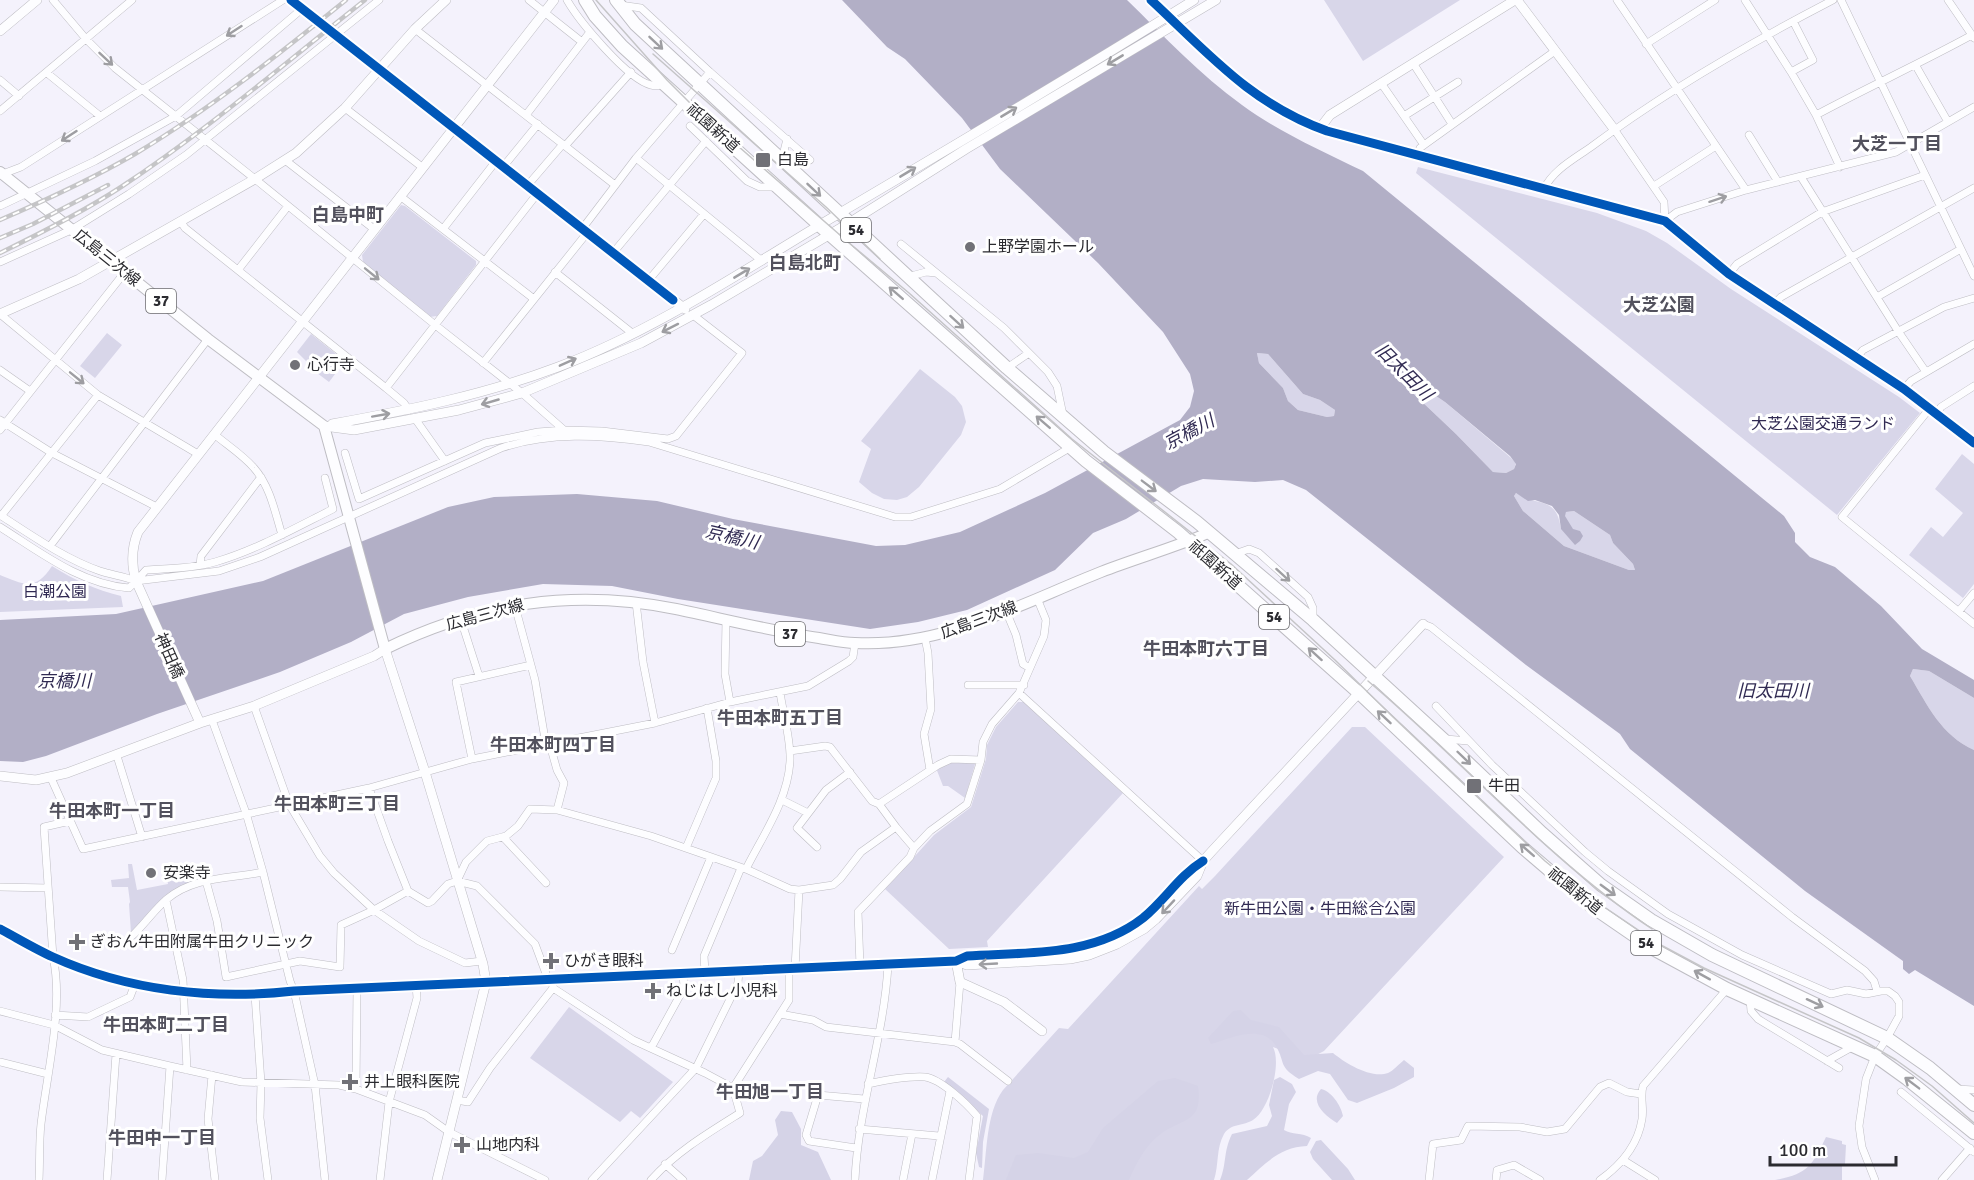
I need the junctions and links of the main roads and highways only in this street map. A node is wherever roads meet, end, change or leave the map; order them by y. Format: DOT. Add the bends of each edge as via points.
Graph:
graph roads {
  1 [pos="585,0"];
  2 [pos="618,2"];
  3 [pos="1,174"];
  4 [pos="1208,533"];
  5 [pos="1189,541"];
  6 [pos="1974,1105"];
  7 [pos="1974,1133"];
  5 -- 1 [label="highway, 祇園新道 / 54, one-way" via="1086,461 824,230 615,39"];
  2 -- 4 [label="highway, 祇園新道 / 54, one-way" via="635,24 1007,369"];
  3 -- 5 [label="main road, 広島三次線 / 37" via="324,426 384,644 515,606 587,598 636,602 778,632 855,643 905,641 970,626 1103,571"];
  4 -- 5 [label="main road, 広島三次線 / 37"];
  4 -- 6 [label="highway, 祇園新道 / 54, one-way" via="1313,620 1601,885 1712,955 1887,1038"];
  7 -- 5 [label="highway, 祇園新道 / 54, one-way" via="1875,1056 1727,989 1656,950 1591,906"];
}
